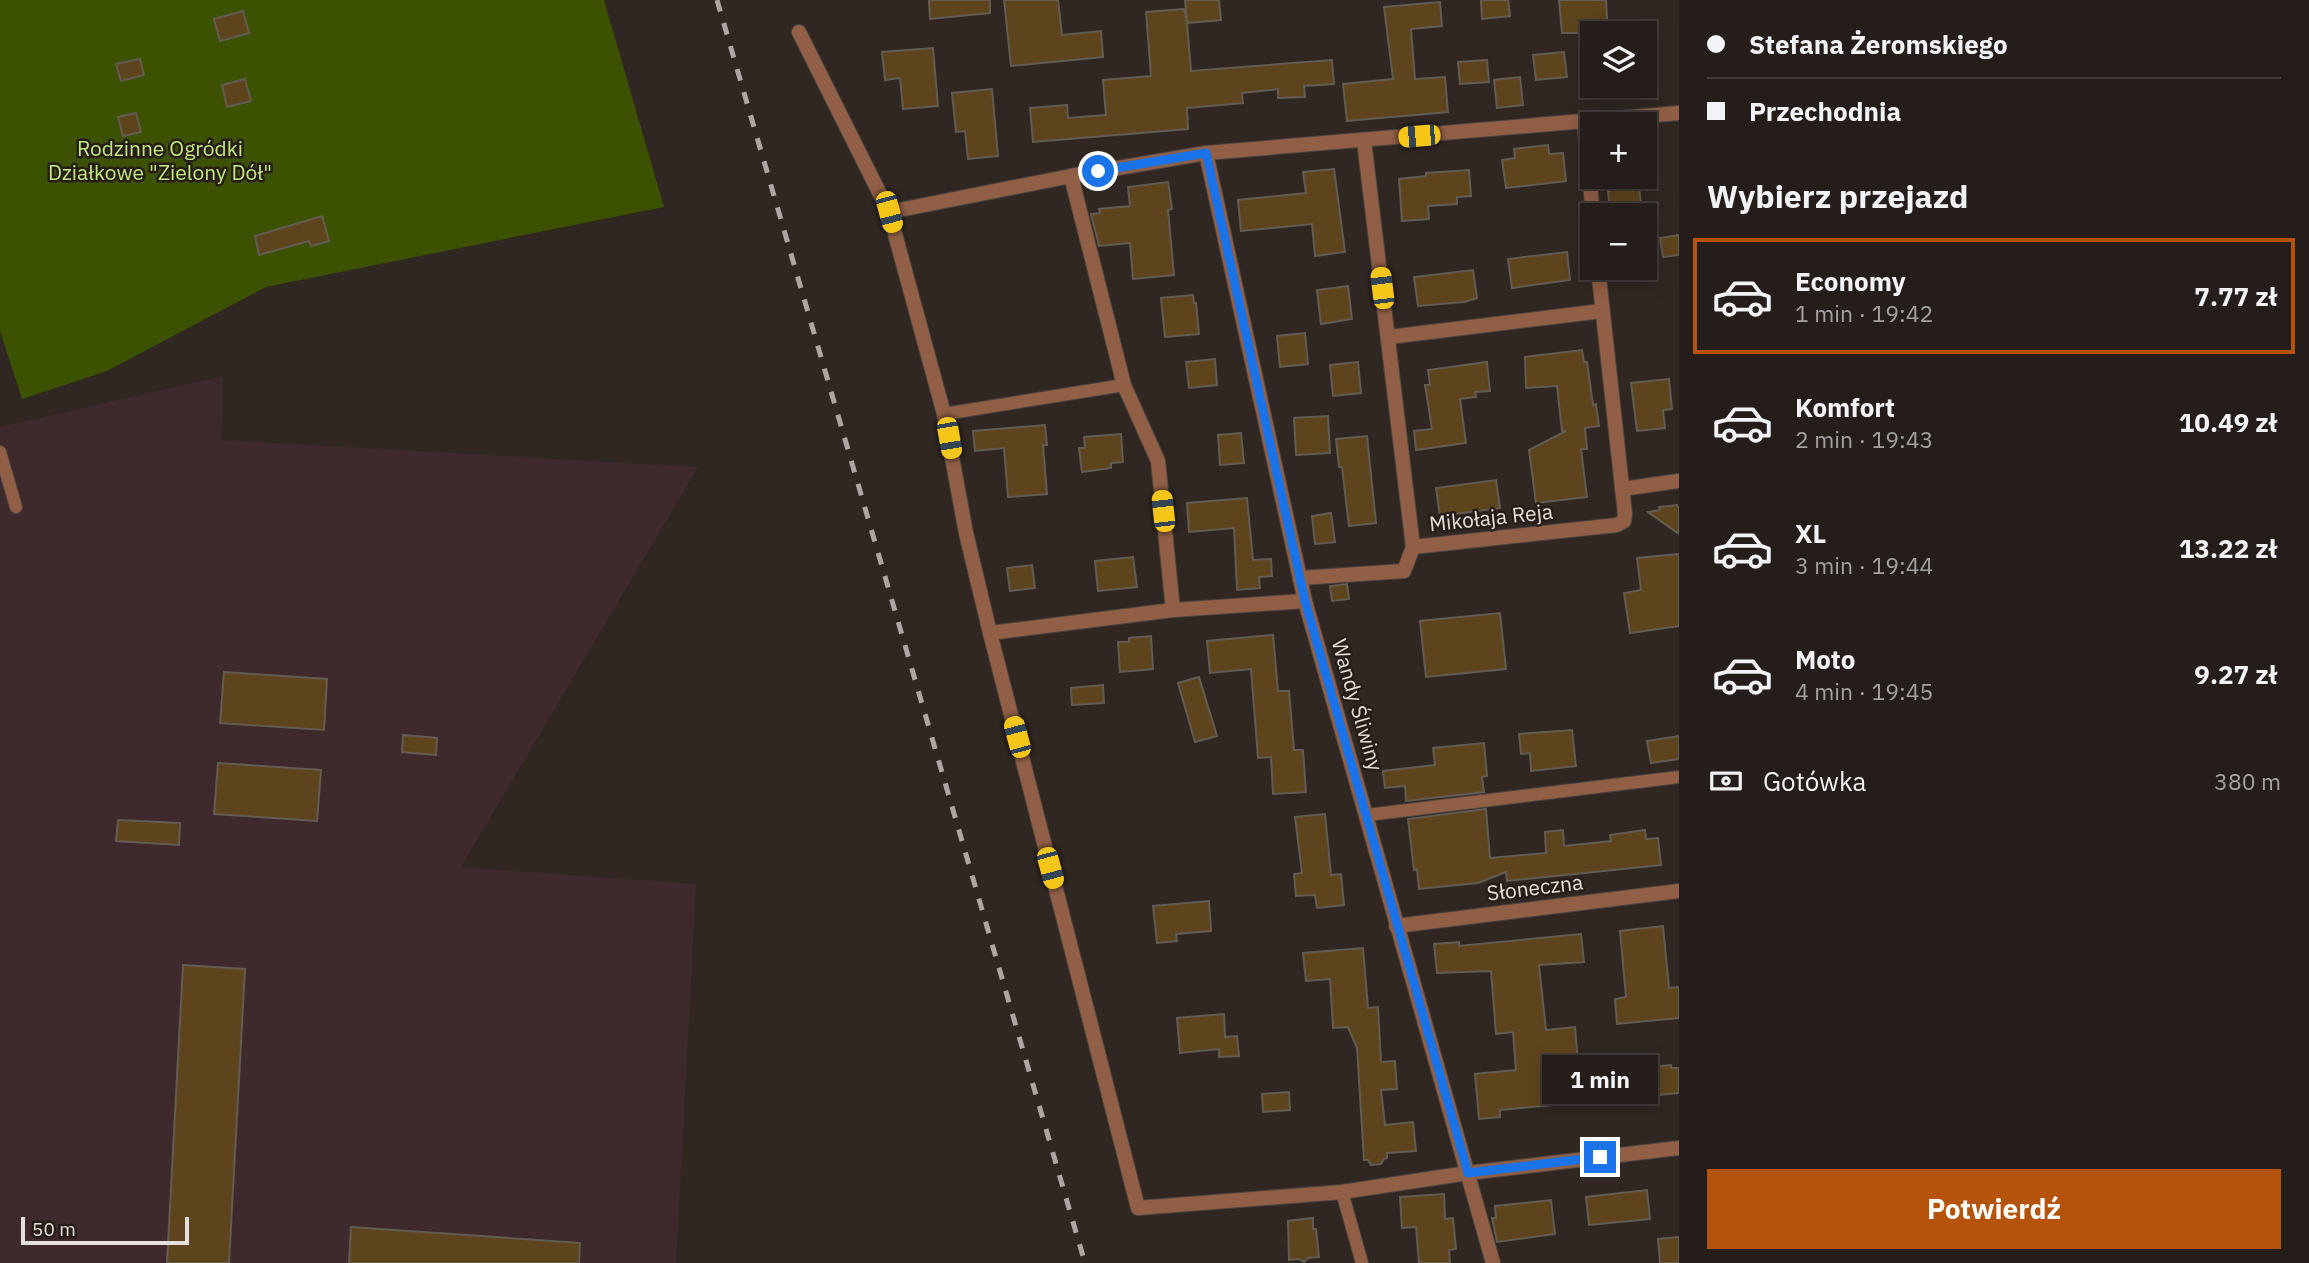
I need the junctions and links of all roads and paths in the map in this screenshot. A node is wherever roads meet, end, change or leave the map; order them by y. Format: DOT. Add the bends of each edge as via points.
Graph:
graph roads {
  1 [pos="799,32"];
  2 [pos="1679,113"];
  3 [pos="1657,115"];
  4 [pos="1580,122"];
  5 [pos="1364,141"];
  6 [pos="1206,153"];
  7 [pos="1071,176"];
  8 [pos="889,212"];
  9 [pos="1599,280"];
  10 [pos="1602,311"];
  11 [pos="1389,337"];
  12 [pos="1124,385"];
  13 [pos="944,414"];
  14 [pos="0,452"];
  15 [pos="1679,481"];
  16 [pos="1622,489"];
  17 [pos="16,507"];
  18 [pos="1413,547"];
  19 [pos="1300,578"];
  20 [pos="1305,601"];
  21 [pos="1173,610"];
  22 [pos="989,633"];
  23 [pos="1679,777"];
  24 [pos="1367,815"];
  25 [pos="1679,891"];
  26 [pos="1396,926"];
  27 [pos="1679,1148"];
  28 [pos="1468,1173"];
  29 [pos="1342,1192"];
  30 [pos="1362,1263"];
  31 [pos="1493,1263"];
  1 -- 8 [label="street"];
  2 -- 3 [label="street"];
  4 -- 5 [label="street"];
  5 -- 6 [label="street"];
  5 -- 11 [label="street, Mikołaja Reja"];
  6 -- 7 [label="street"];
  6 -- 19 [label="street, Wandy Śliwiny"];
  7 -- 8 [label="street"];
  7 -- 12 [label="street"];
  8 -- 13 [label="street"];
  9 -- 10 [label="street, Mikołaja Reja"];
  10 -- 11 [label="street"];
  10 -- 16 [label="street, Mikołaja Reja"];
  11 -- 18 [label="street, Mikołaja Reja"];
  12 -- 13 [label="lane"];
  12 -- 21 [label="street" via="1158,461"];
  13 -- 22 [label="street"];
  14 -- 17 [label="lane"];
  15 -- 16 [label="street"];
  16 -- 18 [label="street, Mikołaja Reja" via="1625,514 1617,526"];
  18 -- 19 [label="street" via="1404,571"];
  19 -- 20 [label="street, Wandy Śliwiny"];
  20 -- 21 [label="street"];
  20 -- 24 [label="street, Wandy Śliwiny"];
  21 -- 22 [label="street"];
  22 -- 29 [label="street" via="1138,1208"];
  23 -- 24 [label="lane"];
  24 -- 26 [label="street, Wandy Śliwiny"];
  25 -- 26 [label="street, Słoneczna"];
  26 -- 28 [label="street, Wandy Śliwiny"];
  27 -- 28 [label="street"];
  28 -- 29 [label="street"];
  28 -- 31 [label="street, Wandy Śliwiny"];
  29 -- 30 [label="lane"];
}
